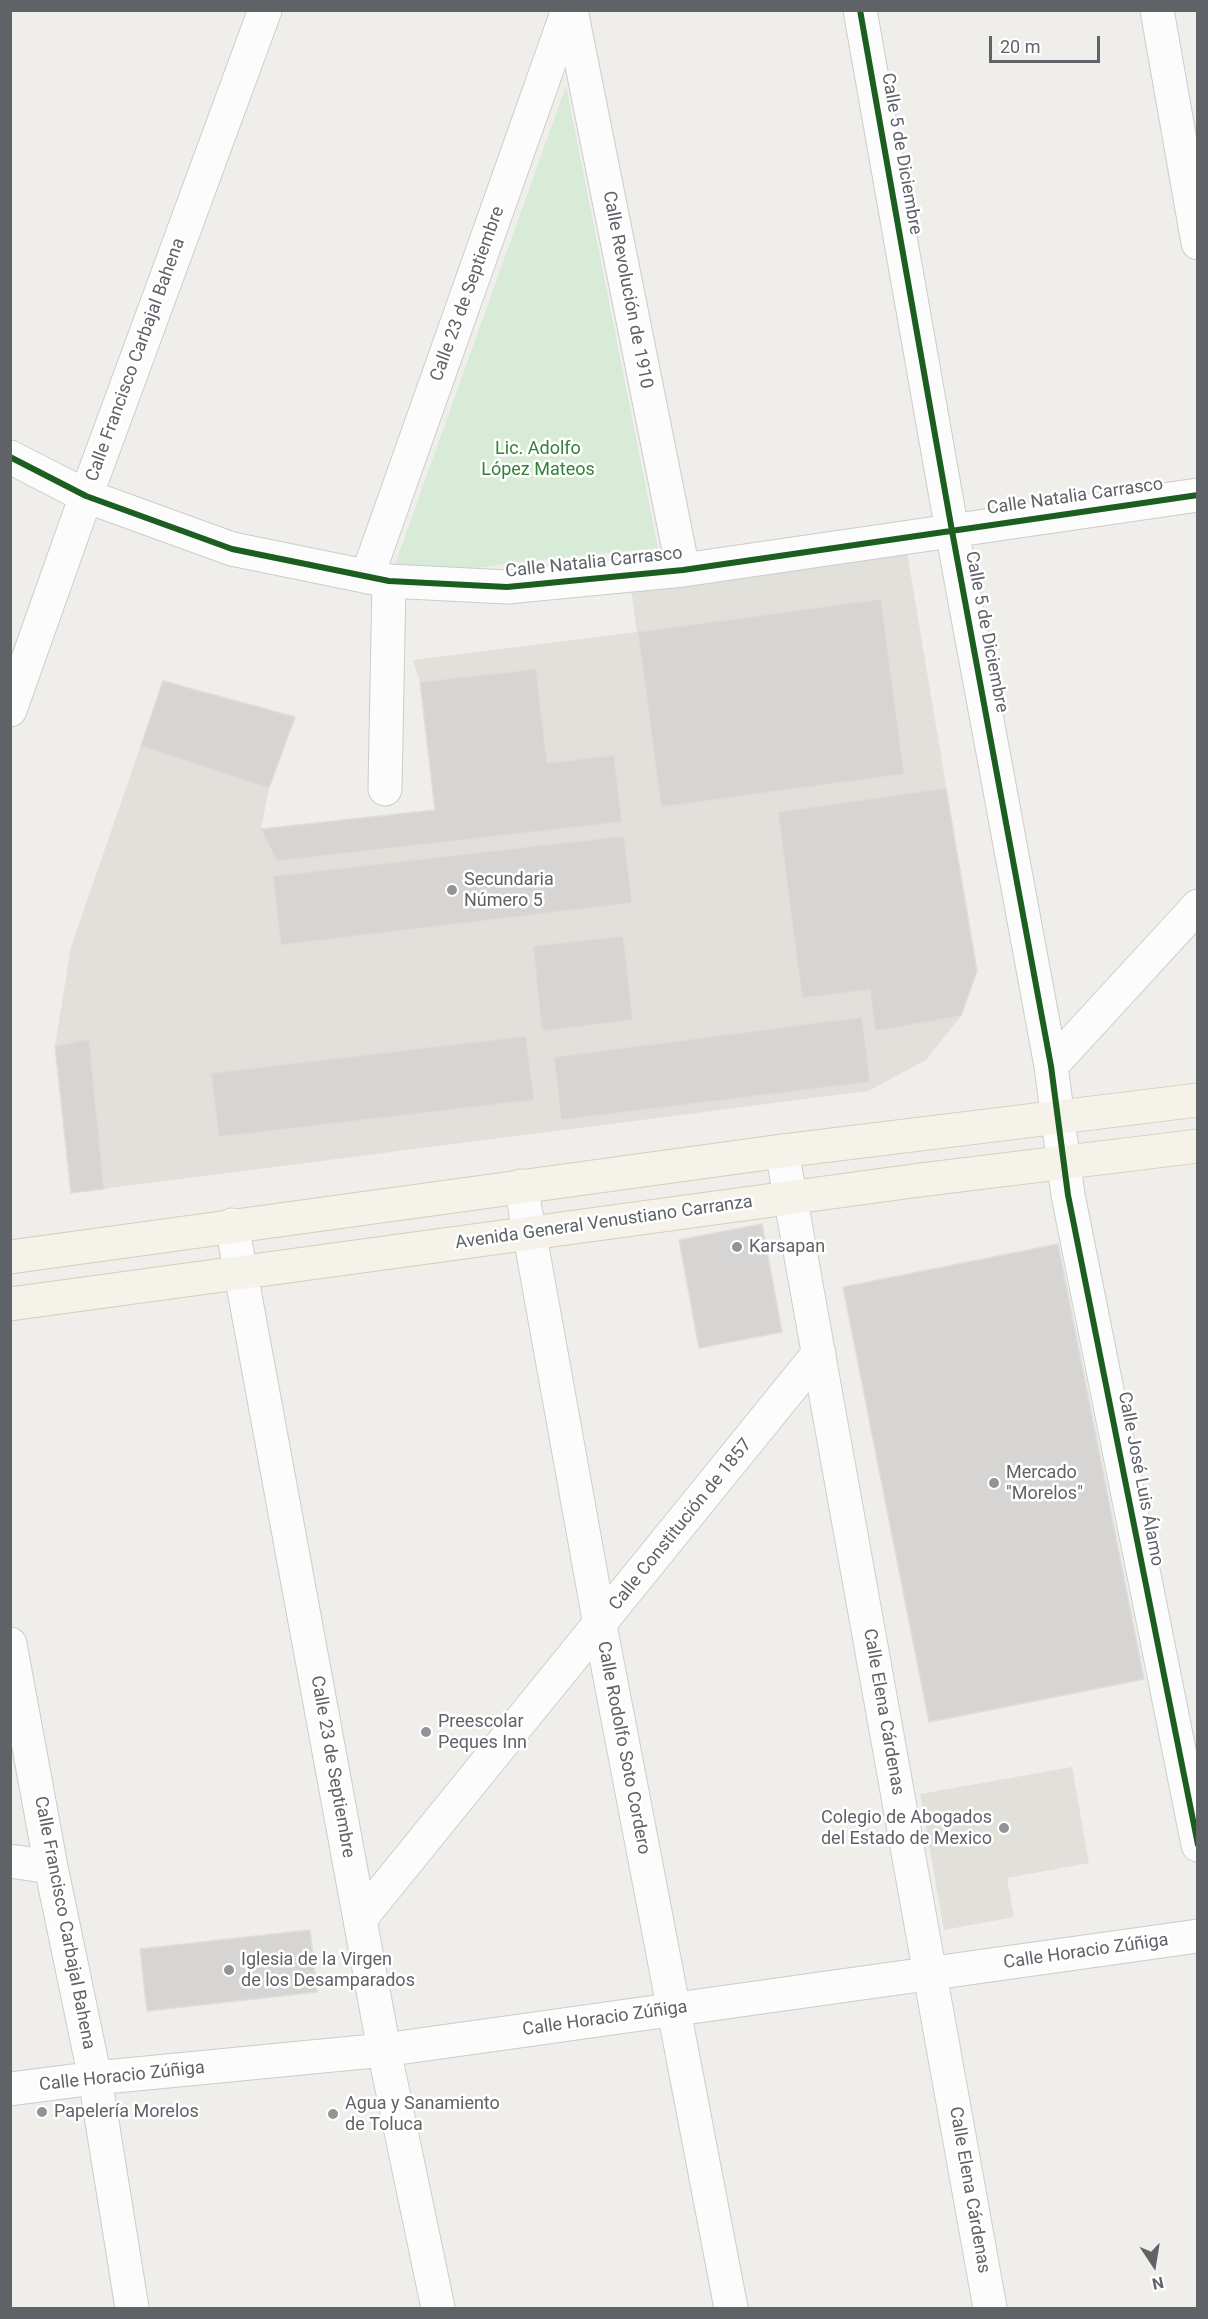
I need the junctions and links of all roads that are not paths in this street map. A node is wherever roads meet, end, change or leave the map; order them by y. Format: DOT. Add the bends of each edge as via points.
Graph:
graph roads {
  1 [pos="265,10"];
  2 [pos="570,10"];
  3 [pos="861,10"];
  4 [pos="1157,10"];
  5 [pos="1197,243"];
  6 [pos="10,457"];
  7 [pos="1197,495"];
  8 [pos="86,496"];
  9 [pos="951,531"];
  10 [pos="683,570"];
  11 [pos="378,579"];
  12 [pos="10,710"];
  13 [pos="385,789"];
  14 [pos="1197,906"];
  15 [pos="1051,1066"];
  16 [pos="1197,1100"];
  17 [pos="1058,1117"];
  18 [pos="1197,1146"];
  19 [pos="782,1151"];
  20 [pos="1063,1162"];
  21 [pos="521,1186"];
  22 [pos="790,1198"];
  23 [pos="232,1225"];
  24 [pos="530,1233"];
  25 [pos="10,1257"];
  26 [pos="241,1274"];
  27 [pos="10,1304"];
  28 [pos="819,1353"];
  29 [pos="600,1625"];
  30 [pos="10,1644"];
  31 [pos="1197,1845"];
  32 [pos="10,1860"];
  33 [pos="51,1867"];
  34 [pos="360,1919"];
  35 [pos="1197,1936"];
  36 [pos="930,1974"];
  37 [pos="672,2010"];
  38 [pos="384,2050"];
  39 [pos="95,2078"];
  40 [pos="10,2089"];
  41 [pos="132,2308"];
  42 [pos="438,2308"];
  43 [pos="731,2308"];
  44 [pos="990,2308"];
  1 -- 8 [label="street, Calle Francisco Carbajal Bahena"];
  2 -- 10 [label="street, Calle Revolución de 1910"];
  2 -- 11 [label="street, Calle 23 de Septiembre"];
  3 -- 9 [label="street, Calle 5 de Diciembre"];
  4 -- 5 [label="street"];
  6 -- 8 [label="street, Calle Natalia Carrasco"];
  7 -- 9 [label="street, Calle Natalia Carrasco"];
  8 -- 11 [label="street, Calle Natalia Carrasco" via="232,549"];
  8 -- 12 [label="street, Calle Francisco Carbajal Bahena"];
  9 -- 10 [label="street, Calle Natalia Carrasco"];
  9 -- 15 [label="street, Calle 5 de Diciembre"];
  10 -- 11 [label="street, Calle Natalia Carrasco" via="507,587"];
  11 -- 13 [label="street, Calle 23 de Septiembre"];
  14 -- 15 [label="street"];
  15 -- 17 [label="street, Calle 5 de Diciembre"];
  16 -- 17 [label="main road"];
  17 -- 19 [label="main road"];
  17 -- 20 [label="street, Calle José Luis Álamo"];
  18 -- 20 [label="main road, Avenida General Venustiano Carranza"];
  19 -- 21 [label="main road"];
  19 -- 22 [label="street, Calle Elena Cárdenas"];
  20 -- 22 [label="main road, Avenida General Venustiano Carranza"];
  20 -- 31 [label="street, Calle José Luis Álamo"];
  21 -- 23 [label="main road"];
  21 -- 24 [label="street, Calle Rodolfo Soto Cordero"];
  22 -- 24 [label="main road, Avenida General Venustiano Carranza"];
  22 -- 28 [label="street, Calle Elena Cárdenas"];
  23 -- 25 [label="main road"];
  23 -- 26 [label="street, Calle 23 de Septiembre"];
  24 -- 26 [label="main road, Avenida General Venustiano Carranza"];
  24 -- 29 [label="street, Calle Rodolfo Soto Cordero"];
  26 -- 27 [label="main road, Avenida General Venustiano Carranza"];
  26 -- 34 [label="street, Calle 23 de Septiembre"];
  28 -- 29 [label="street, Calle Constitución de 1857"];
  28 -- 36 [label="street, Calle Elena Cárdenas"];
  29 -- 34 [label="street, Calle Constitución de 1857"];
  29 -- 37 [label="street, Calle Rodolfo Soto Cordero"];
  30 -- 33 [label="street, Calle Francisco Carbajal Bahena"];
  32 -- 33 [label="street"];
  33 -- 39 [label="street, Calle Francisco Carbajal Bahena"];
  34 -- 38 [label="street, Calle 23 de Septiembre"];
  35 -- 36 [label="street, Calle Horacio Zúñiga"];
  36 -- 37 [label="street, Calle Horacio Zúñiga"];
  36 -- 44 [label="street, Calle Elena Cárdenas"];
  37 -- 38 [label="street, Calle Horacio Zúñiga"];
  37 -- 43 [label="street, Calle Rodolfo Soto Cordero"];
  38 -- 39 [label="street, Calle Horacio Zúñiga"];
  38 -- 42 [label="street, Calle 23 de Septiembre"];
  39 -- 40 [label="street, Calle Horacio Zúñiga"];
  39 -- 41 [label="street, Calle Francisco Carbajal Bahena"];
}
